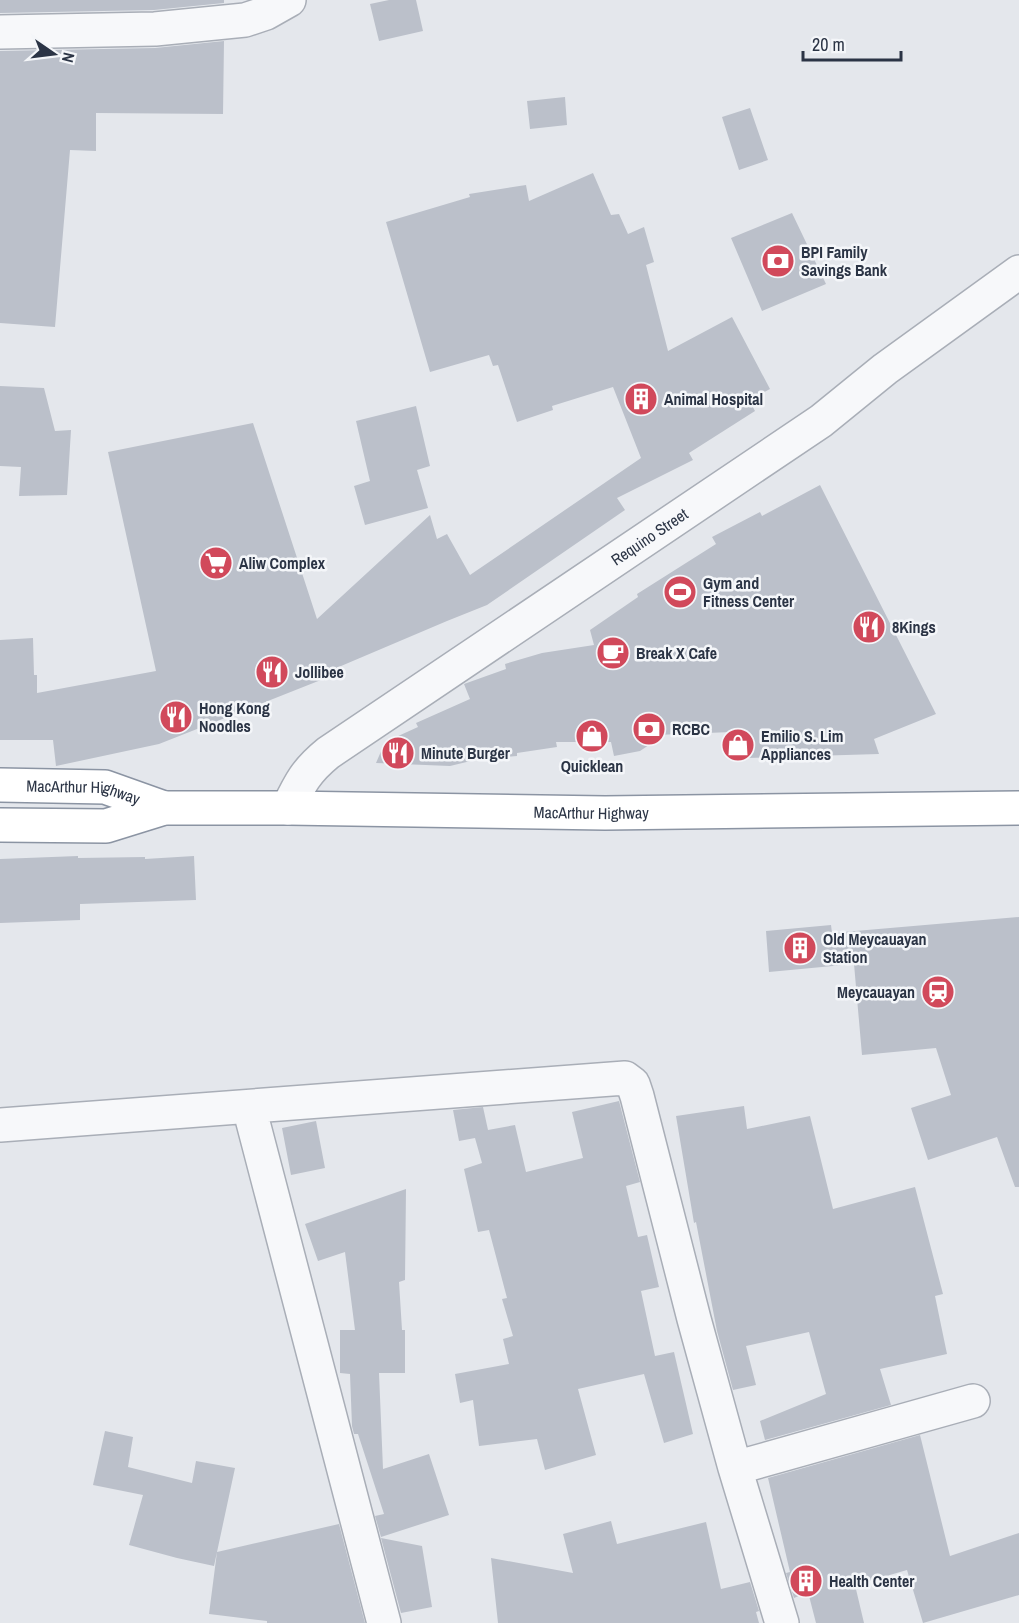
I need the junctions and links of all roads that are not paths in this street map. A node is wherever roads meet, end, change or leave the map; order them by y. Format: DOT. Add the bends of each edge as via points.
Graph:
graph roads {
  1 [pos="289,0"];
  2 [pos="0,33"];
  3 [pos="1019,272"];
  4 [pos="0,785"];
  5 [pos="164,808"];
  6 [pos="288,808"];
  7 [pos="1019,808"];
  8 [pos="0,825"];
  9 [pos="249,1107"];
  10 [pos="0,1125"];
  11 [pos="973,1401"];
  12 [pos="735,1468"];
  13 [pos="384,1623"];
  14 [pos="782,1623"];
  1 -- 2 [label="street" via="245,20 155,29"];
  3 -- 6 [label="street, Requino Street" via="820,421 328,753 312,766"];
  4 -- 5 [label="highway, MacArthur Highway" via="105,788"];
  5 -- 6 [label="highway, MacArthur Highway"];
  5 -- 8 [label="highway, MacArthur Highway" via="106,825"];
  6 -- 7 [label="highway, MacArthur Highway" via="605,813"];
  9 -- 10 [label="street"];
  9 -- 12 [label="street" via="625,1078 633,1084 637,1096"];
  9 -- 13 [label="street"];
  11 -- 12 [label="street"];
  12 -- 14 [label="street"];
}
